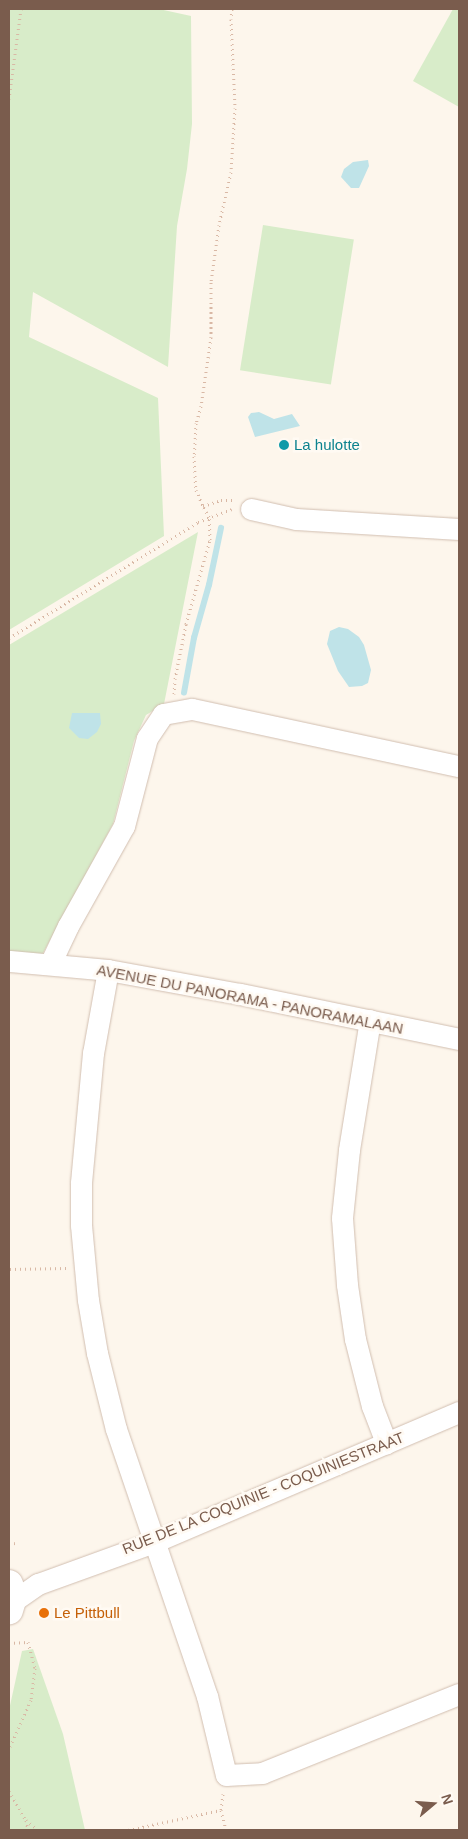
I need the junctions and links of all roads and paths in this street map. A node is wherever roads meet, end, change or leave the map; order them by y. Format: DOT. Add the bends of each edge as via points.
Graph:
graph roads {
  1 [pos="21,9"];
  2 [pos="232,9"];
  3 [pos="9,99"];
  4 [pos="244,504"];
  5 [pos="203,506"];
  6 [pos="208,517"];
  7 [pos="459,529"];
  8 [pos="9,638"];
  9 [pos="173,712"];
  10 [pos="459,766"];
  11 [pos="10,960"];
  12 [pos="50,964"];
  13 [pos="108,970"];
  14 [pos="370,1020"];
  15 [pos="459,1039"];
  16 [pos="84,1267"];
  17 [pos="10,1269"];
  18 [pos="459,1412"];
  19 [pos="386,1443"];
  20 [pos="154,1542"];
  21 [pos="15,1543"];
  22 [pos="9,1544"];
  23 [pos="10,1594"];
  24 [pos="9,1643"];
  25 [pos="459,1694"];
  26 [pos="9,1749"];
  27 [pos="226,1775"];
  28 [pos="9,1791"];
  29 [pos="220,1810"];
  30 [pos="26,1820"];
  31 [pos="28,1830"];
  32 [pos="39,1830"];
  33 [pos="128,1830"];
  34 [pos="226,1830"];
  1 -- 3 [label="path"];
  2 -- 5 [label="path" via="235,108 231,172 212,274 211,337 196,423 194,456 196,490"];
  4 -- 5 [label="path" via="221,500"];
  4 -- 6 [label="path"];
  4 -- 7 [label="street" via="296,519"];
  5 -- 6 [label="path"];
  6 -- 8 [label="path"];
  6 -- 9 [label="path" via="210,540 186,624 175,679"];
  9 -- 10 [label="street" via="192,709"];
  9 -- 12 [label="street" via="163,714 147,738 124,826"];
  11 -- 12 [label="street, AVENUE DU PANORAMA - PANORAMALAAN"];
  12 -- 13 [label="street, AVENUE DU PANORAMA - PANORAMALAAN"];
  13 -- 14 [label="street, AVENUE DU PANORAMA - PANORAMALAAN"];
  13 -- 16 [label="street" via="84,1128 81,1191"];
  14 -- 15 [label="street, AVENUE DU PANORAMA - PANORAMALAAN"];
  14 -- 19 [label="street" via="349,1150 342,1218 355,1339 372,1406"];
  16 -- 17 [label="path"];
  16 -- 20 [label="street" via="106,1390"];
  18 -- 19 [label="street, RUE DE LA COQUINIE - COQUINIESTRAAT"];
  19 -- 20 [label="street, RUE DE LA COQUINIE - COQUINIESTRAAT"];
  20 -- 23 [label="street, RUE DE LA COQUINIE - COQUINIESTRAAT"];
  20 -- 27 [label="street" via="207,1696"];
  21 -- 22 [label="path"];
  24 -- 26 [label="path" via="28,1642 35,1668 31,1700"];
  25 -- 27 [label="street" via="262,1773"];
  27 -- 29 [label="path"];
  28 -- 30 [label="path"];
  29 -- 33 [label="path"];
  29 -- 34 [label="path"];
  30 -- 31 [label="path"];
  30 -- 32 [label="path"];
}
